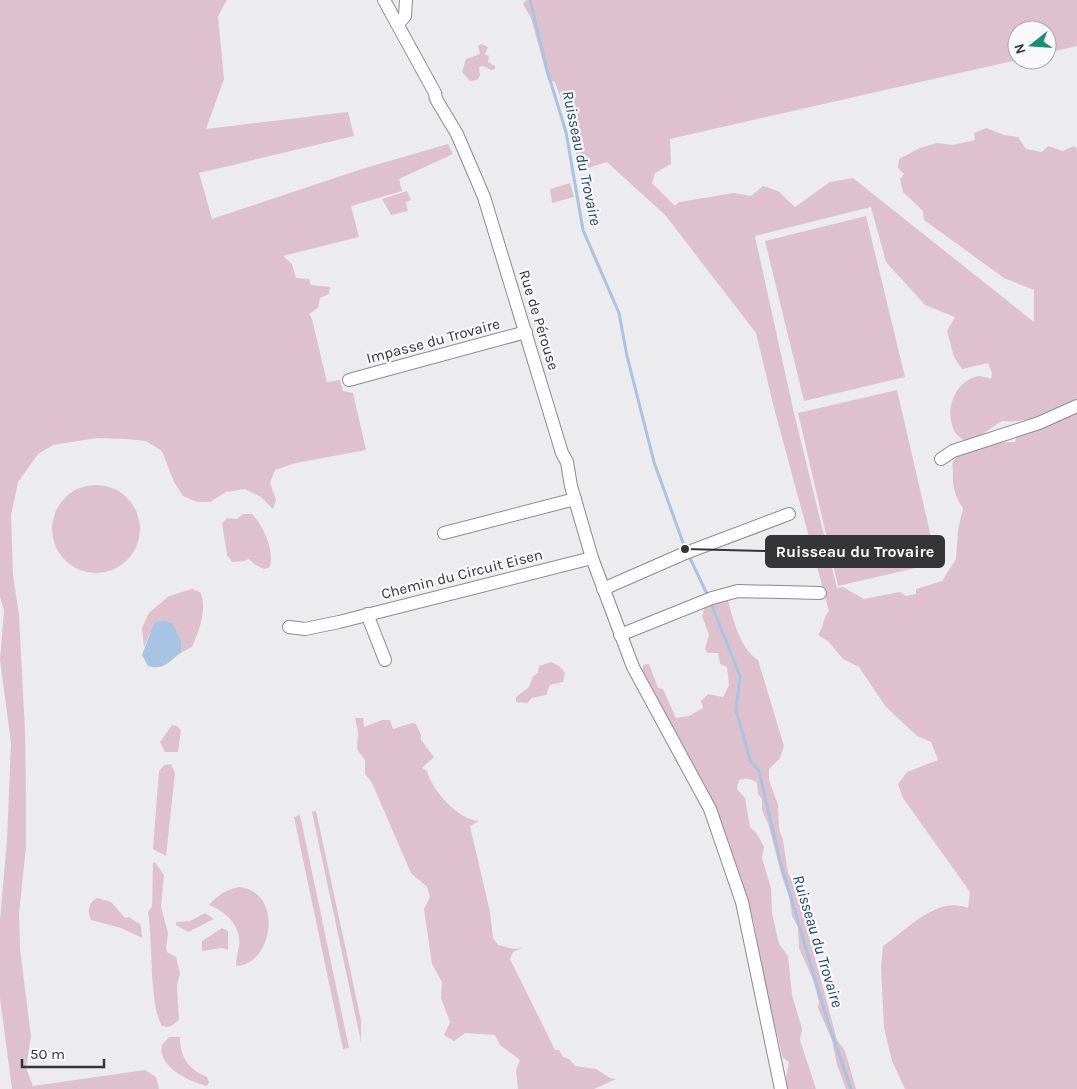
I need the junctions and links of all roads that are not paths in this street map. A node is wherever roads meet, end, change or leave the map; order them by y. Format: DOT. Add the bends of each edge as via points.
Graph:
graph roads {
  1 [pos="384,0"];
  2 [pos="406,0"];
  3 [pos="398,24"];
  4 [pos="526,332"];
  5 [pos="350,380"];
  6 [pos="1077,406"];
  7 [pos="941,459"];
  8 [pos="575,499"];
  9 [pos="789,514"];
  10 [pos="444,533"];
  11 [pos="592,558"];
  12 [pos="603,589"];
  13 [pos="820,593"];
  14 [pos="367,614"];
  15 [pos="289,627"];
  16 [pos="620,636"];
  17 [pos="386,660"];
  18 [pos="781,1089"];
  1 -- 3 [label="street, Rue de Pérouse"];
  2 -- 3 [label="street" via="405,16"];
  3 -- 4 [label="street, Rue de Pérouse" via="457,134 477,179"];
  4 -- 5 [label="street, Impasse du Trovaire"];
  4 -- 8 [label="street, Rue de Pérouse" via="567,462"];
  6 -- 7 [label="street" via="953,451"];
  8 -- 10 [label="street"];
  8 -- 11 [label="street, Rue de Pérouse"];
  9 -- 12 [label="street"];
  11 -- 12 [label="street, Rue de Pérouse"];
  11 -- 14 [label="street, Chemin du Circuit Eisen"];
  12 -- 16 [label="street, Rue de Pérouse"];
  13 -- 16 [label="street" via="738,591 709,599"];
  14 -- 15 [label="street, Chemin du Circuit Eisen" via="305,629"];
  14 -- 17 [label="street"];
  16 -- 18 [label="street, Rue de Pérouse" via="631,663 710,809 742,902"];
}
